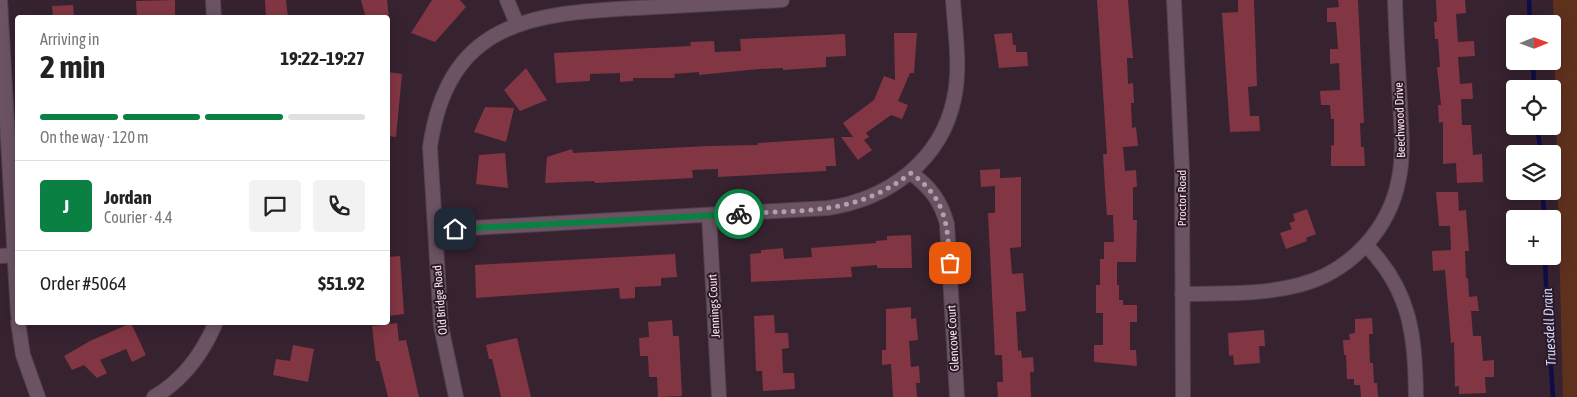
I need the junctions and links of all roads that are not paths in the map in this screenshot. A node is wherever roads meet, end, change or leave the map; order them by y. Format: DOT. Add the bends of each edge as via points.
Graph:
graph roads {
  1 [pos="0,0"];
  2 [pos="213,0"];
  3 [pos="507,0"];
  4 [pos="782,0"];
  5 [pos="953,0"];
  6 [pos="1174,0"];
  7 [pos="1395,0"];
  8 [pos="214,15"];
  9 [pos="516,24"];
  10 [pos="1,37"];
  11 [pos="911,173"];
  12 [pos="709,216"];
  13 [pos="435,230"];
  14 [pos="1366,245"];
  15 [pos="7,256"];
  16 [pos="1182,294"];
  17 [pos="15,300"];
  18 [pos="18,325"];
  19 [pos="214,325"];
  20 [pos="38,397"];
  21 [pos="154,397"];
  22 [pos="456,397"];
  23 [pos="719,397"];
  24 [pos="957,397"];
  25 [pos="1183,397"];
  26 [pos="1416,397"];
  1 -- 10 [label="street"];
  2 -- 8 [label="street"];
  3 -- 9 [label="street"];
  4 -- 9 [label="street, Old Bridge Road" via="573,11"];
  5 -- 11 [label="street" via="957,74 954,99 937,141"];
  6 -- 16 [label="street, Proctor Road" via="1182,142"];
  7 -- 14 [label="street, Beechwood Drive" via="1403,152 1392,204"];
  9 -- 13 [label="street, Old Bridge Road" via="502,30 470,55 446,88 430,147"];
  10 -- 15 [label="street"];
  11 -- 12 [label="street" via="883,192 847,206"];
  11 -- 24 [label="street, Glencove Court" via="934,194 948,224"];
  12 -- 13 [label="street"];
  12 -- 23 [label="street, Jennings Court"];
  13 -- 22 [label="street, Old Bridge Road" via="441,326"];
  14 -- 16 [label="street, Beechwood Drive" via="1335,270 1298,286 1248,293"];
  14 -- 26 [label="street" via="1392,276 1407,308 1416,357"];
  15 -- 17 [label="street"];
  16 -- 25 [label="street, Proctor Road"];
  18 -- 20 [label="street" via="23,355"];
  19 -- 21 [label="street" via="194,362 173,386"];
}
